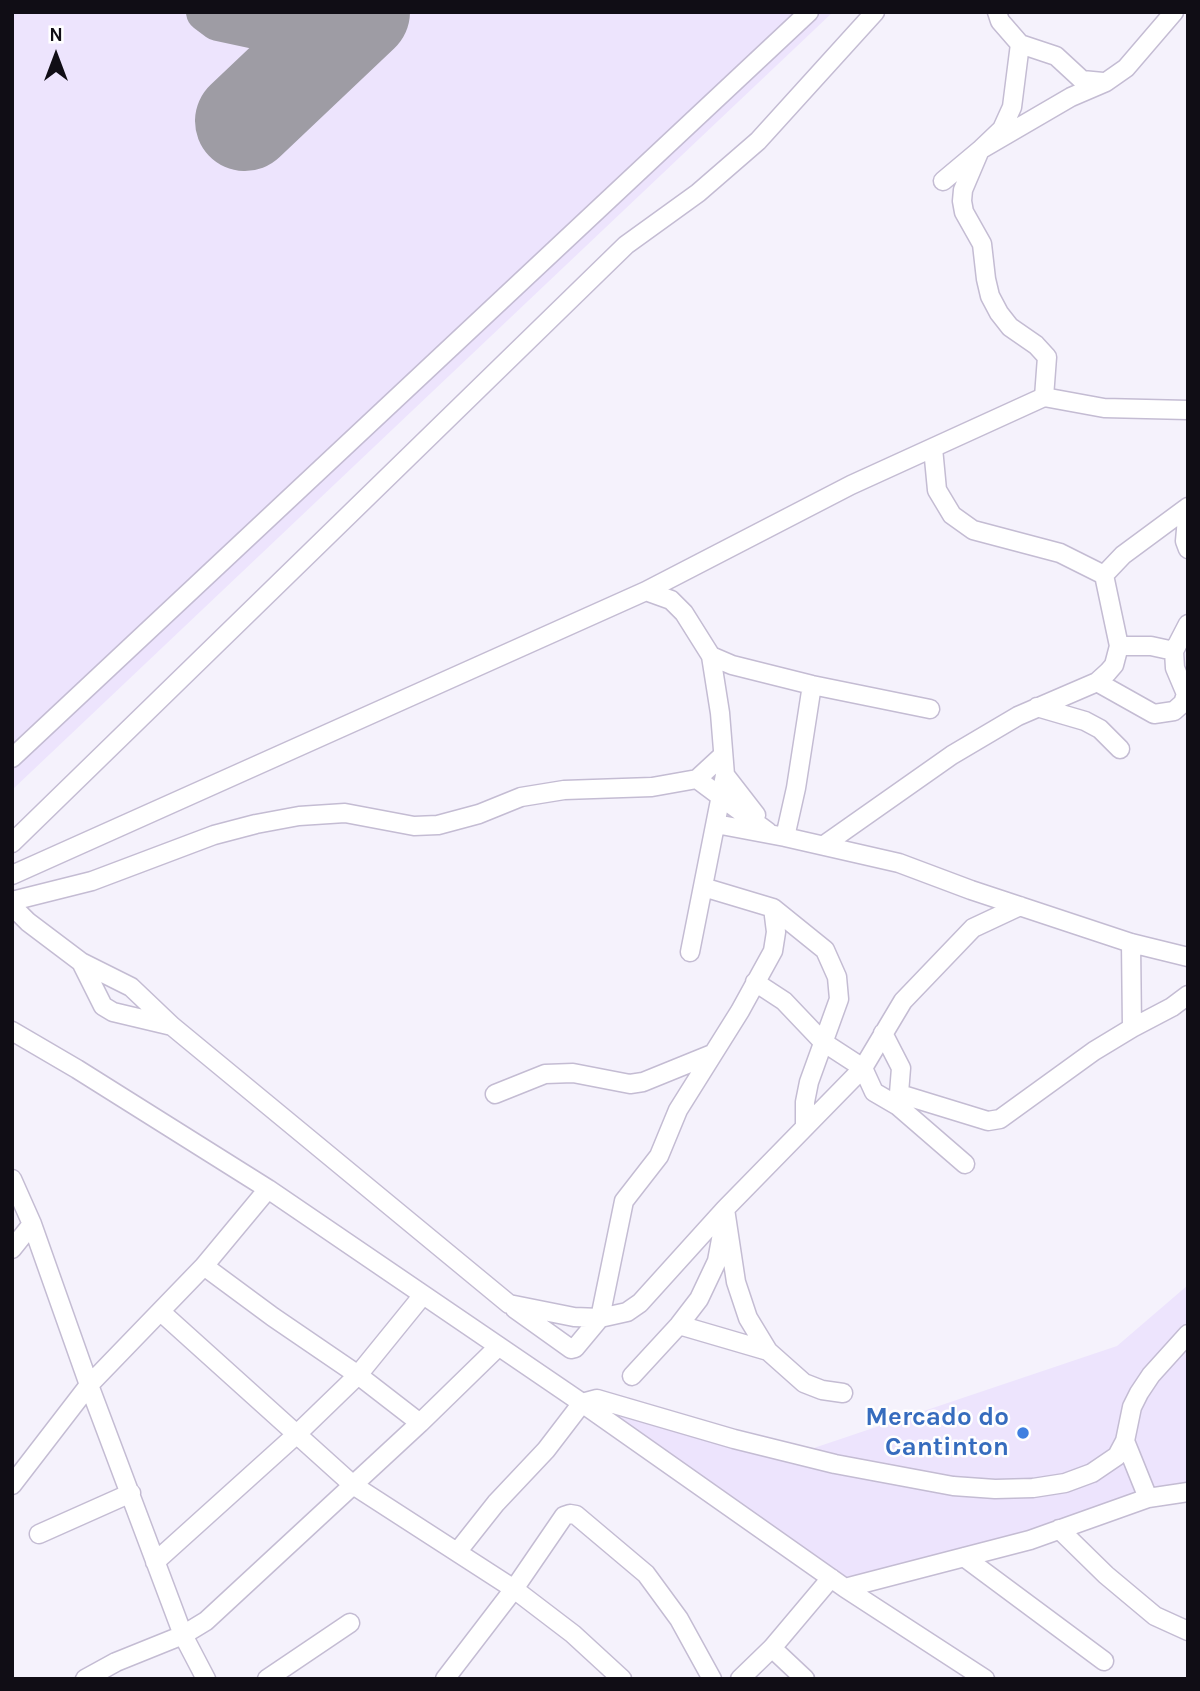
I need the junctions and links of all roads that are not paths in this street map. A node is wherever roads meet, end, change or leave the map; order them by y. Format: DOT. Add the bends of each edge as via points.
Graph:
graph roads {
  1 [pos="809,12"];
  2 [pos="875,12"];
  3 [pos="997,12"];
  4 [pos="1174,12"];
  5 [pos="1020,44"];
  6 [pos="1106,82"];
  7 [pos="981,150"];
  8 [pos="943,181"];
  9 [pos="1044,397"];
  10 [pos="1188,410"];
  11 [pos="933,448"];
  12 [pos="1188,507"];
  13 [pos="1188,548"];
  14 [pos="1104,575"];
  15 [pos="646,591"];
  16 [pos="1188,624"];
  17 [pos="1119,646"];
  18 [pos="1174,652"];
  19 [pos="711,656"];
  20 [pos="1097,682"];
  21 [pos="812,685"];
  22 [pos="1037,706"];
  23 [pos="930,709"];
  24 [pos="1120,749"];
  25 [pos="723,755"];
  26 [pos="12,758"];
  27 [pos="726,775"];
  28 [pos="697,779"];
  29 [pos="721,797"];
  30 [pos="716,824"];
  31 [pos="778,835"];
  32 [pos="12,843"];
  33 [pos="824,845"];
  34 [pos="12,875"];
  35 [pos="703,887"];
  36 [pos="980,893"];
  37 [pos="12,901"];
  38 [pos="12,906"];
  39 [pos="1020,906"];
  40 [pos="773,908"];
  41 [pos="973,928"];
  42 [pos="1131,943"];
  43 [pos="690,952"];
  44 [pos="1188,957"];
  45 [pos="81,962"];
  46 [pos="755,982"];
  47 [pos="1188,995"];
  48 [pos="172,1026"];
  49 [pos="1132,1028"];
  50 [pos="12,1031"];
  51 [pos="883,1033"];
  52 [pos="823,1042"];
  53 [pos="712,1054"];
  54 [pos="863,1068"];
  55 [pos="495,1094"];
  56 [pos="899,1100"];
  57 [pos="806,1126"];
  58 [pos="965,1164"];
  59 [pos="12,1179"];
  60 [pos="268,1189"];
  61 [pos="725,1209"];
  62 [pos="32,1224"];
  63 [pos="12,1249"];
  64 [pos="204,1266"];
  65 [pos="423,1295"];
  66 [pos="509,1304"];
  67 [pos="161,1312"];
  68 [pos="554,1313"];
  69 [pos="600,1318"];
  70 [pos="679,1325"];
  71 [pos="1188,1334"];
  72 [pos="550,1335"];
  73 [pos="498,1347"];
  74 [pos="768,1352"];
  75 [pos="358,1375"];
  76 [pos="632,1376"];
  77 [pos="89,1385"];
  78 [pos="843,1393"];
  79 [pos="582,1403"];
  80 [pos="419,1423"];
  81 [pos="297,1434"];
  82 [pos="1125,1441"];
  83 [pos="12,1485"];
  84 [pos="353,1485"];
  85 [pos="1188,1492"];
  86 [pos="131,1493"];
  87 [pos="1167,1496"];
  88 [pos="1149,1499"];
  89 [pos="1188,1501"];
  90 [pos="1059,1529"];
  91 [pos="39,1534"];
  92 [pos="458,1551"];
  93 [pos="964,1558"];
  94 [pos="155,1562"];
  95 [pos="838,1583"];
  96 [pos="514,1589"];
  97 [pos="351,1623"];
  98 [pos="1188,1631"];
  99 [pos="183,1635"];
  100 [pos="772,1648"];
  101 [pos="1104,1661"];
  102 [pos="85,1679"];
  103 [pos="206,1679"];
  104 [pos="267,1679"];
  105 [pos="444,1679"];
  106 [pos="622,1679"];
  107 [pos="712,1679"];
  108 [pos="740,1679"];
  109 [pos="805,1679"];
  110 [pos="985,1679"];
  1 -- 26 [label="street"];
  2 -- 32 [label="street" via="758,141 698,193 626,245"];
  3 -- 5 [label="street"];
  4 -- 6 [label="street" via="1126,68"];
  5 -- 6 [label="street" via="1056,56 1082,80"];
  5 -- 7 [label="street" via="1012,107 1002,129"];
  6 -- 7 [label="street" via="1071,97"];
  7 -- 8 [label="street"];
  7 -- 9 [label="street" via="963,190 964,212 982,244 986,279 999,313 1047,357"];
  9 -- 10 [label="street" via="1104,408"];
  9 -- 11 [label="street"];
  11 -- 14 [label="street" via="937,490 952,515 974,530 1060,554"];
  11 -- 15 [label="street"];
  12 -- 13 [label="street"];
  12 -- 14 [label="street" via="1123,555"];
  14 -- 17 [label="street"];
  15 -- 19 [label="street" via="671,600"];
  15 -- 34 [label="street"];
  16 -- 18 [label="street"];
  17 -- 18 [label="street"];
  17 -- 20 [label="street" via="1114,665"];
  18 -- 20 [label="street" via="1186,694 1174,711 1154,714"];
  19 -- 21 [label="street"];
  19 -- 25 [label="street"];
  20 -- 22 [label="street"];
  21 -- 23 [label="street"];
  21 -- 31 [label="street" via="796,788"];
  22 -- 24 [label="street" via="1085,721"];
  22 -- 33 [label="street" via="952,755"];
  25 -- 27 [label="street"];
  25 -- 28 [label="street"];
  27 -- 29 [label="street"];
  27 -- 31 [label="street"];
  28 -- 29 [label="street"];
  28 -- 37 [label="street" via="652,788 564,790 521,797 438,825 414,826 345,813 299,816 214,835 92,881"];
  29 -- 30 [label="street"];
  29 -- 31 [label="street"];
  30 -- 31 [label="street"];
  30 -- 35 [label="street"];
  31 -- 33 [label="street"];
  33 -- 36 [label="street" via="899,863"];
  35 -- 40 [label="street"];
  35 -- 43 [label="street"];
  36 -- 39 [label="street"];
  36 -- 41 [label="street"];
  38 -- 45 [label="street"];
  39 -- 41 [label="street"];
  39 -- 42 [label="street"];
  40 -- 46 [label="street" via="773,951"];
  40 -- 52 [label="street" via="825,950 837,977 839,999"];
  41 -- 51 [label="street" via="903,1001"];
  42 -- 44 [label="street"];
  42 -- 49 [label="street"];
  45 -- 48 [label="street" via="131,987"];
  45 -- 48 [label="street" via="103,1006"];
  46 -- 52 [label="street" via="784,1001"];
  46 -- 53 [label="street"];
  47 -- 49 [label="street"];
  48 -- 66 [label="street"];
  49 -- 56 [label="street" via="1000,1119 988,1121"];
  50 -- 60 [label="street"];
  51 -- 54 [label="street"];
  51 -- 56 [label="street" via="901,1068"];
  52 -- 54 [label="street"];
  52 -- 57 [label="street" via="809,1082"];
  53 -- 55 [label="street" via="643,1082 545,1074"];
  53 -- 69 [label="street" via="678,1110 659,1156 624,1201"];
  54 -- 56 [label="street" via="874,1092"];
  54 -- 57 [label="street"];
  56 -- 58 [label="street"];
  57 -- 61 [label="street"];
  59 -- 62 [label="street"];
  60 -- 64 [label="street"];
  60 -- 65 [label="street"];
  61 -- 69 [label="street" via="640,1303 627,1312"];
  61 -- 70 [label="street" via="717,1261 706,1287"];
  61 -- 74 [label="street" via="736,1282 748,1318"];
  62 -- 63 [label="street"];
  62 -- 77 [label="street"];
  64 -- 67 [label="street"];
  64 -- 75 [label="street"];
  65 -- 73 [label="street"];
  65 -- 75 [label="street"];
  66 -- 68 [label="street"];
  66 -- 72 [label="street"];
  67 -- 77 [label="street"];
  67 -- 81 [label="street"];
  68 -- 69 [label="street"];
  68 -- 72 [label="street"];
  69 -- 72 [label="street" via="575,1348 567,1348"];
  70 -- 74 [label="street"];
  70 -- 76 [label="street"];
  71 -- 82 [label="street" via="1139,1393"];
  73 -- 79 [label="street"];
  73 -- 80 [label="street"];
  74 -- 78 [label="street" via="804,1383"];
  75 -- 80 [label="street"];
  75 -- 81 [label="street"];
  77 -- 83 [label="street"];
  77 -- 86 [label="street"];
  79 -- 82 [label="street" via="597,1399 616,1403 835,1464 953,1486 995,1489 1065,1483 1117,1456"];
  79 -- 92 [label="street"];
  79 -- 95 [label="street"];
  80 -- 84 [label="street"];
  81 -- 84 [label="street"];
  81 -- 94 [label="street"];
  82 -- 88 [label="street"];
  84 -- 92 [label="street"];
  84 -- 99 [label="street" via="237,1594"];
  85 -- 87 [label="street"];
  86 -- 91 [label="street"];
  86 -- 94 [label="street"];
  87 -- 88 [label="street"];
  87 -- 89 [label="street"];
  88 -- 90 [label="street"];
  90 -- 93 [label="street"];
  90 -- 98 [label="street" via="1155,1616"];
  92 -- 96 [label="street"];
  93 -- 95 [label="street"];
  93 -- 101 [label="street"];
  94 -- 99 [label="street"];
  95 -- 100 [label="street"];
  95 -- 110 [label="street"];
  96 -- 105 [label="street"];
  96 -- 106 [label="street"];
  96 -- 107 [label="street" via="564,1516 576,1515 646,1574 679,1619"];
  97 -- 104 [label="street"];
  99 -- 102 [label="street"];
  99 -- 103 [label="street"];
  100 -- 108 [label="street"];
  100 -- 109 [label="street"];
}
